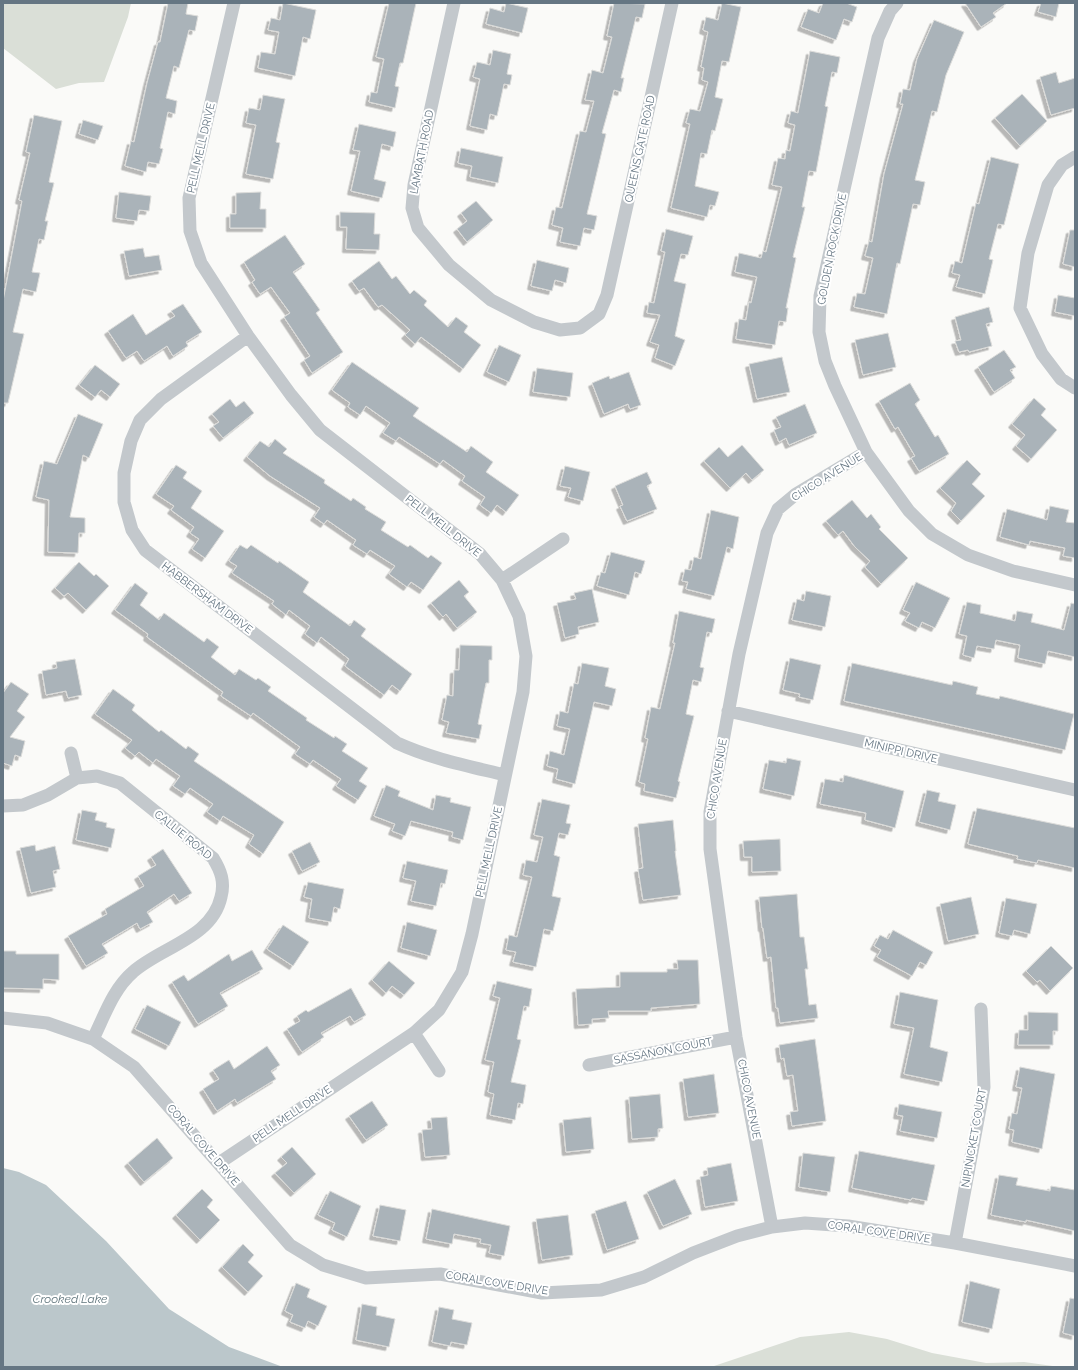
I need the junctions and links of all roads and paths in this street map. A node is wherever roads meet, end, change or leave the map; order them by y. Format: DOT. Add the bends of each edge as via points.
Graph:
graph roads {
  1 [pos="234,3"];
  2 [pos="454,3"];
  3 [pos="672,3"];
  4 [pos="897,3"];
  5 [pos="1075,157"];
  6 [pos="607,295"];
  7 [pos="248,336"];
  8 [pos="1075,388"];
  9 [pos="866,452"];
  10 [pos="563,539"];
  11 [pos="502,580"];
  12 [pos="1075,585"];
  13 [pos="728,712"];
  14 [pos="71,753"];
  15 [pos="505,775"];
  16 [pos="77,778"];
  17 [pos="1075,790"];
  18 [pos="3,806"];
  19 [pos="981,1009"];
  20 [pos="3,1018"];
  21 [pos="414,1033"];
  22 [pos="736,1037"];
  23 [pos="93,1039"];
  24 [pos="589,1065"];
  25 [pos="439,1071"];
  26 [pos="219,1163"];
  27 [pos="772,1228"];
  28 [pos="955,1243"];
  29 [pos="1075,1266"];
  1 -- 7 [label="street, PELL MELL DRIVE" via="189,198 190,231 201,263"];
  2 -- 6 [label="street, LAMBATH ROAD" via="414,185 412,208 418,228 449,265 491,300 534,322 560,330 580,328 599,314"];
  3 -- 6 [label="street, QUEENS GATE ROAD"];
  4 -- 9 [label="street, GOLDEN ROCK DRIVE" via="890,11 878,38 820,296 819,332 825,361"];
  5 -- 8 [label="street" via="1062,165 1048,185 1028,253 1020,308 1042,354 1061,379"];
  7 -- 11 [label="street, PELL MELL DRIVE" via="320,430 480,554"];
  7 -- 15 [label="street, HABBERSHAM DRIVE" via="161,399 140,420 131,441 124,473 124,502 132,530 145,550 397,743 440,760"];
  9 -- 12 [label="street, GOLDEN ROCK DRIVE" via="909,511 932,534 968,555 1012,571"];
  9 -- 13 [label="street, CHICO AVENUE" via="796,494 778,509 767,534"];
  10 -- 11 [label="street"];
  11 -- 15 [label="street, PELL MELL DRIVE" via="519,616 526,656 522,692"];
  13 -- 17 [label="street, MINIPPI DRIVE"];
  13 -- 22 [label="street, CHICO AVENUE" via="710,812 710,849"];
  14 -- 16 [label="street"];
  15 -- 21 [label="street, PELL MELL DRIVE" via="462,972 439,1010"];
  16 -- 18 [label="street, CALLIE ROAD" via="48,795 22,805"];
  16 -- 23 [label="street, CALLIE ROAD" via="97,776 120,783 213,858 221,870 224,887 219,907 206,925 133,972 116,993"];
  19 -- 28 [label="street, NIPINICKET COURT" via="984,1087"];
  20 -- 23 [label="street, CORAL COVE DRIVE" via="47,1023"];
  21 -- 25 [label="street"];
  21 -- 26 [label="street, PELL MELL DRIVE"];
  22 -- 24 [label="street, SASSANON COURT"];
  22 -- 27 [label="street, CHICO AVENUE"];
  23 -- 26 [label="street, CORAL COVE DRIVE" via="134,1067"];
  26 -- 27 [label="street, CORAL COVE DRIVE" via="290,1245 323,1265 366,1278 440,1274 542,1293 601,1290 644,1277 692,1253 737,1236"];
  27 -- 28 [label="street, CORAL COVE DRIVE" via="805,1224 848,1226"];
  28 -- 29 [label="street, CORAL COVE DRIVE"];
}
